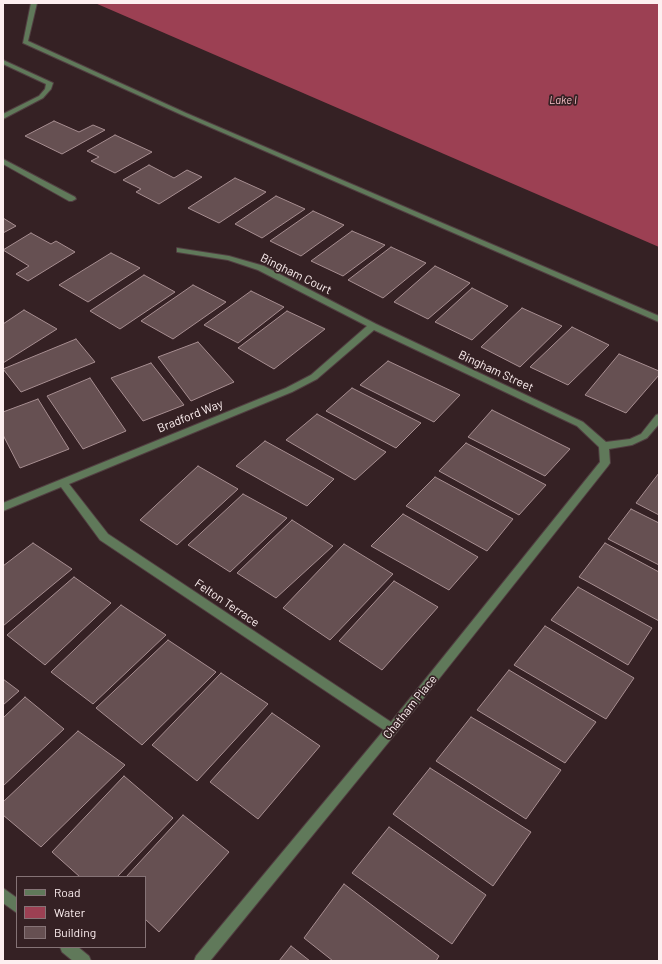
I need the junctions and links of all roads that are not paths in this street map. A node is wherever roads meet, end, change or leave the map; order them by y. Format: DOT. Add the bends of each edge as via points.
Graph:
graph roads {
  1 [pos="34,3"];
  2 [pos="3,62"];
  3 [pos="3,117"];
  4 [pos="3,161"];
  5 [pos="72,198"];
  6 [pos="180,250"];
  7 [pos="659,319"];
  8 [pos="373,326"];
  9 [pos="659,417"];
  10 [pos="604,446"];
  11 [pos="63,483"];
  12 [pos="3,507"];
  13 [pos="392,729"];
  14 [pos="3,895"];
  15 [pos="16,905"];
  16 [pos="68,948"];
  17 [pos="84,961"];
  18 [pos="201,961"];
  1 -- 7 [label="street" via="25,42 184,114"];
  2 -- 3 [label="street" via="50,82 41,97"];
  4 -- 5 [label="street"];
  6 -- 8 [label="street, Bingham Court" via="229,258 261,268"];
  8 -- 10 [label="street, Bingham Street" via="580,424"];
  8 -- 11 [label="street, Bradford Way" via="314,377 289,390"];
  9 -- 10 [label="street" via="644,436 632,442"];
  10 -- 13 [label="street, Chatham Place" via="605,464"];
  11 -- 12 [label="street, Bradford Way"];
  11 -- 13 [label="street, Felton Terrace" via="104,537"];
  13 -- 18 [label="street, Chatham Place"];
  14 -- 15 [label="street"];
  16 -- 17 [label="street"];
}
